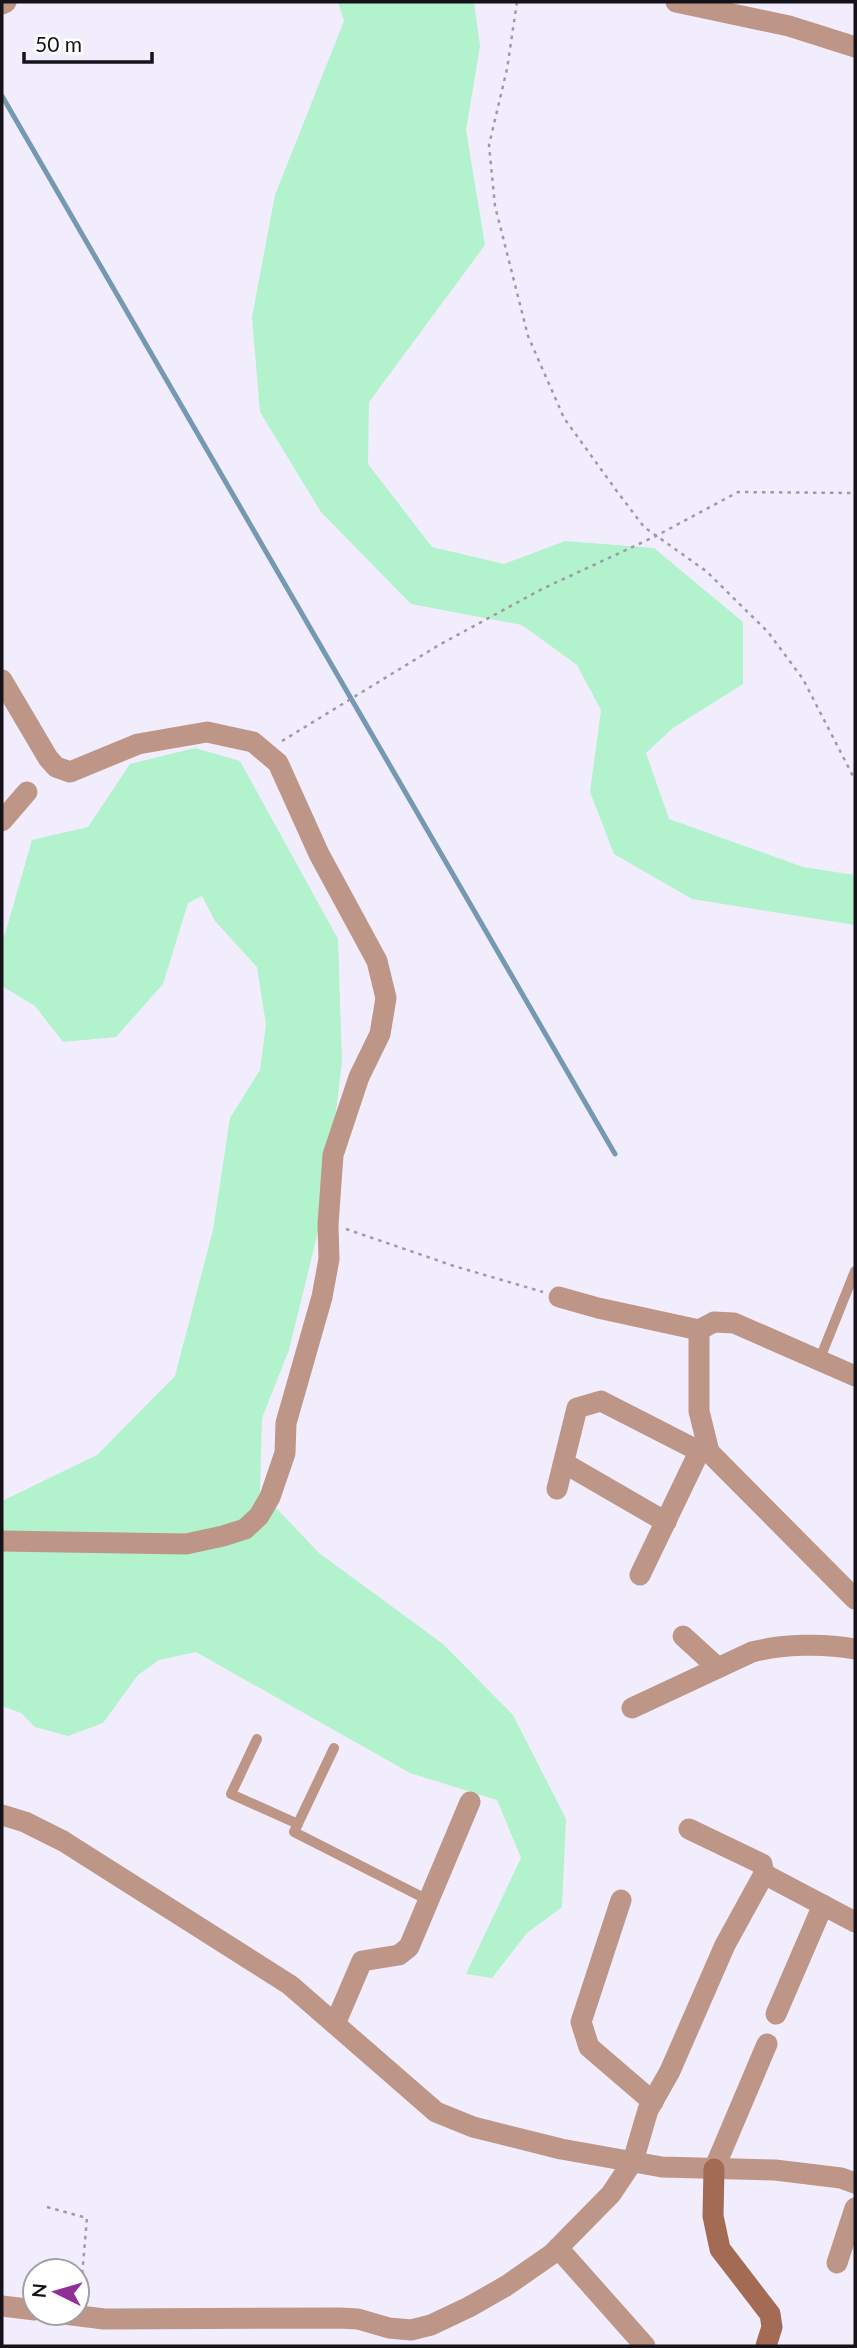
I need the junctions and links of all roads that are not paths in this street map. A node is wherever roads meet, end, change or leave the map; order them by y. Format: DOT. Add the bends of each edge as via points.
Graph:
graph roads {
  1 [pos="676,2"];
  2 [pos="855,47"];
  3 [pos="2,680"];
  4 [pos="27,792"];
  5 [pos="2,821"];
  6 [pos="855,1271"];
  7 [pos="559,1297"];
  8 [pos="699,1330"];
  9 [pos="820,1361"];
  10 [pos="855,1376"];
  11 [pos="704,1451"];
  12 [pos="564,1463"];
  13 [pos="557,1489"];
  14 [pos="666,1522"];
  15 [pos="2,1541"];
  16 [pos="640,1575"];
  17 [pos="855,1599"];
  18 [pos="683,1636"];
  19 [pos="855,1649"];
  20 [pos="719,1668"];
  21 [pos="632,1708"];
  22 [pos="257,1739"];
  23 [pos="334,1748"];
  24 [pos="470,1802"];
  25 [pos="2,1815"];
  26 [pos="298,1824"];
  27 [pos="689,1829"];
  28 [pos="764,1874"];
  29 [pos="428,1900"];
  30 [pos="621,1900"];
  31 [pos="823,1905"];
  32 [pos="855,1922"];
  33 [pos="776,2014"];
  34 [pos="335,2024"];
  35 [pos="767,2044"];
  36 [pos="653,2102"];
  37 [pos="633,2161"];
  38 [pos="714,2169"];
  39 [pos="855,2183"];
  40 [pos="855,2208"];
  41 [pos="558,2248"];
  42 [pos="836,2263"];
  43 [pos="2,2306"];
  44 [pos="21,2308"];
  45 [pos="91,2318"];
  46 [pos="406,2338"];
  47 [pos="645,2346"];
  48 [pos="766,2346"];
  1 -- 2 [label="street" via="789,26"];
  3 -- 15 [label="street" via="48,758 70,772 138,744 207,732 253,742 266,751 278,762 320,855 377,961 386,998 380,1034 359,1077 334,1155 329,1259 322,1297 286,1423 285,1453 259,1516 245,1529 186,1544"];
  4 -- 5 [label="street"];
  6 -- 9 [label="lane"];
  7 -- 8 [label="street"];
  8 -- 9 [label="street" via="714,1322 734,1323"];
  8 -- 11 [label="street"];
  9 -- 10 [label="street"];
  11 -- 12 [label="street" via="601,1401 577,1408"];
  11 -- 14 [label="street"];
  11 -- 17 [label="street"];
  12 -- 13 [label="street"];
  12 -- 14 [label="street"];
  14 -- 16 [label="street"];
  18 -- 20 [label="street"];
  19 -- 20 [label="street" via="773,1647"];
  20 -- 21 [label="street"];
  22 -- 26 [label="lane" via="231,1794"];
  23 -- 26 [label="lane"];
  24 -- 29 [label="street"];
  25 -- 34 [label="street" via="63,1841 290,1985"];
  26 -- 29 [label="lane" via="294,1832"];
  27 -- 28 [label="street" via="762,1864"];
  28 -- 31 [label="street"];
  28 -- 36 [label="street" via="724,1945"];
  29 -- 34 [label="street" via="409,1947 399,1955 362,1961"];
  30 -- 36 [label="street" via="581,2022 589,2047"];
  31 -- 32 [label="street"];
  31 -- 33 [label="street"];
  34 -- 37 [label="street" via="436,2112 536,2143"];
  35 -- 38 [label="street"];
  36 -- 37 [label="street"];
  37 -- 38 [label="street"];
  37 -- 41 [label="street" via="611,2194"];
  38 -- 39 [label="street" via="775,2170"];
  38 -- 48 [label="street" via="713,2216 720,2249 770,2314 772,2327"];
  40 -- 42 [label="street"];
  41 -- 46 [label="street" via="506,2286"];
  41 -- 47 [label="street"];
  43 -- 44 [label="street"];
  45 -- 46 [label="street" via="358,2319"];
}
